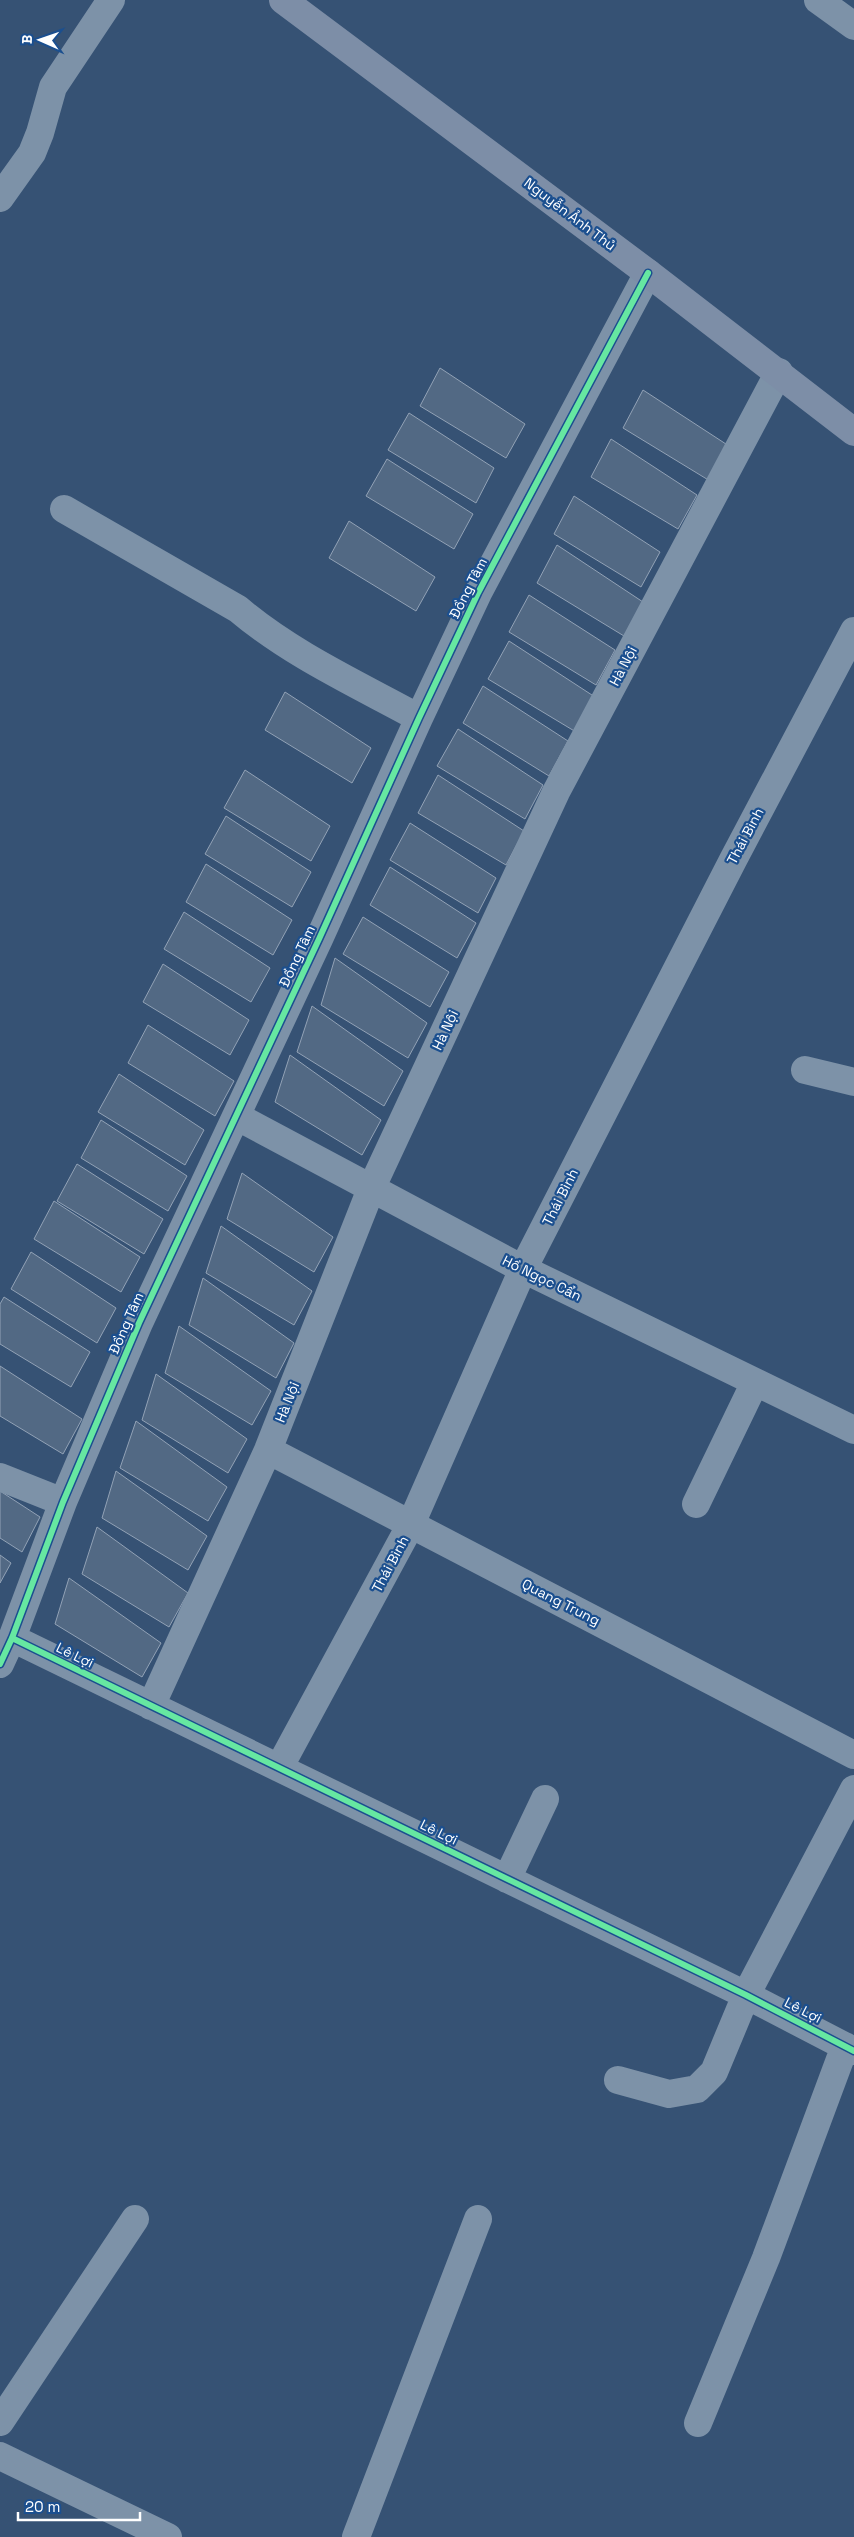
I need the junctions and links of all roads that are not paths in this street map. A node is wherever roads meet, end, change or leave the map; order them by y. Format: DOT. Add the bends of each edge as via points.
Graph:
graph roads {
  1 [pos="111,0"];
  2 [pos="283,0"];
  3 [pos="818,0"];
  4 [pos="854,26"];
  5 [pos="0,198"];
  6 [pos="648,273"];
  7 [pos="779,372"];
  8 [pos="854,432"];
  9 [pos="64,509"];
  10 [pos="854,631"];
  11 [pos="419,718"];
  12 [pos="805,1070"];
  13 [pos="854,1082"];
  14 [pos="236,1116"];
  15 [pos="371,1189"];
  16 [pos="523,1269"];
  17 [pos="755,1382"];
  18 [pos="854,1430"];
  19 [pos="268,1450"];
  20 [pos="0,1477"];
  21 [pos="62,1502"];
  22 [pos="696,1504"];
  23 [pos="411,1524"];
  24 [pos="12,1638"];
  25 [pos="0,1664"];
  26 [pos="151,1706"];
  27 [pos="854,1755"];
  28 [pos="279,1768"];
  29 [pos="854,1790"];
  30 [pos="544,1799"];
  31 [pos="507,1879"];
  32 [pos="746,1996"];
  33 [pos="850,2049"];
  34 [pos="618,2080"];
  35 [pos="135,2219"];
  36 [pos="478,2219"];
  37 [pos="0,2422"];
  38 [pos="698,2423"];
  39 [pos="0,2456"];
  40 [pos="168,2537"];
  41 [pos="356,2537"];
  1 -- 5 [label="street" via="52,87 32,153"];
  2 -- 6 [label="main road, Nguyễn Ảnh Thủ"];
  3 -- 4 [label="street"];
  6 -- 7 [label="main road, Nguyễn Ảnh Thủ"];
  6 -- 11 [label="street, Đồng Tâm" via="478,593"];
  7 -- 8 [label="main road, Nguyễn Ảnh Thủ"];
  7 -- 15 [label="street, Hà Nội" via="556,792"];
  9 -- 11 [label="street" via="238,609 262,630 311,659"];
  10 -- 16 [label="street, Thái Bình"];
  11 -- 14 [label="street, Đồng Tâm"];
  12 -- 13 [label="street"];
  14 -- 15 [label="street, Hồ Ngọc Cẩn"];
  14 -- 21 [label="street, Đồng Tâm" via="139,1323"];
  15 -- 16 [label="street, Hồ Ngọc Cẩn"];
  15 -- 19 [label="street, Hà Nội"];
  16 -- 17 [label="street, Hồ Ngọc Cẩn"];
  16 -- 23 [label="street, Thái Bình"];
  17 -- 18 [label="street, Hồ Ngọc Cẩn"];
  17 -- 22 [label="street"];
  19 -- 23 [label="street, Quang Trung"];
  19 -- 26 [label="street, Hà Nội"];
  20 -- 21 [label="street"];
  21 -- 24 [label="street, Đồng Tâm"];
  23 -- 27 [label="street, Quang Trung"];
  23 -- 28 [label="street, Thái Bình"];
  24 -- 25 [label="street, Đồng Tâm"];
  24 -- 26 [label="street, Lê Lợi"];
  26 -- 28 [label="street, Lê Lợi"];
  28 -- 31 [label="street, Lê Lợi"];
  29 -- 32 [label="street"];
  30 -- 31 [label="street"];
  31 -- 32 [label="street, Lê Lợi"];
  32 -- 33 [label="street, Lê Lợi"];
  32 -- 34 [label="street" via="714,2072 697,2089 669,2094"];
  33 -- 38 [label="street"];
  35 -- 37 [label="street"];
  36 -- 41 [label="street"];
  39 -- 40 [label="street"];
}
